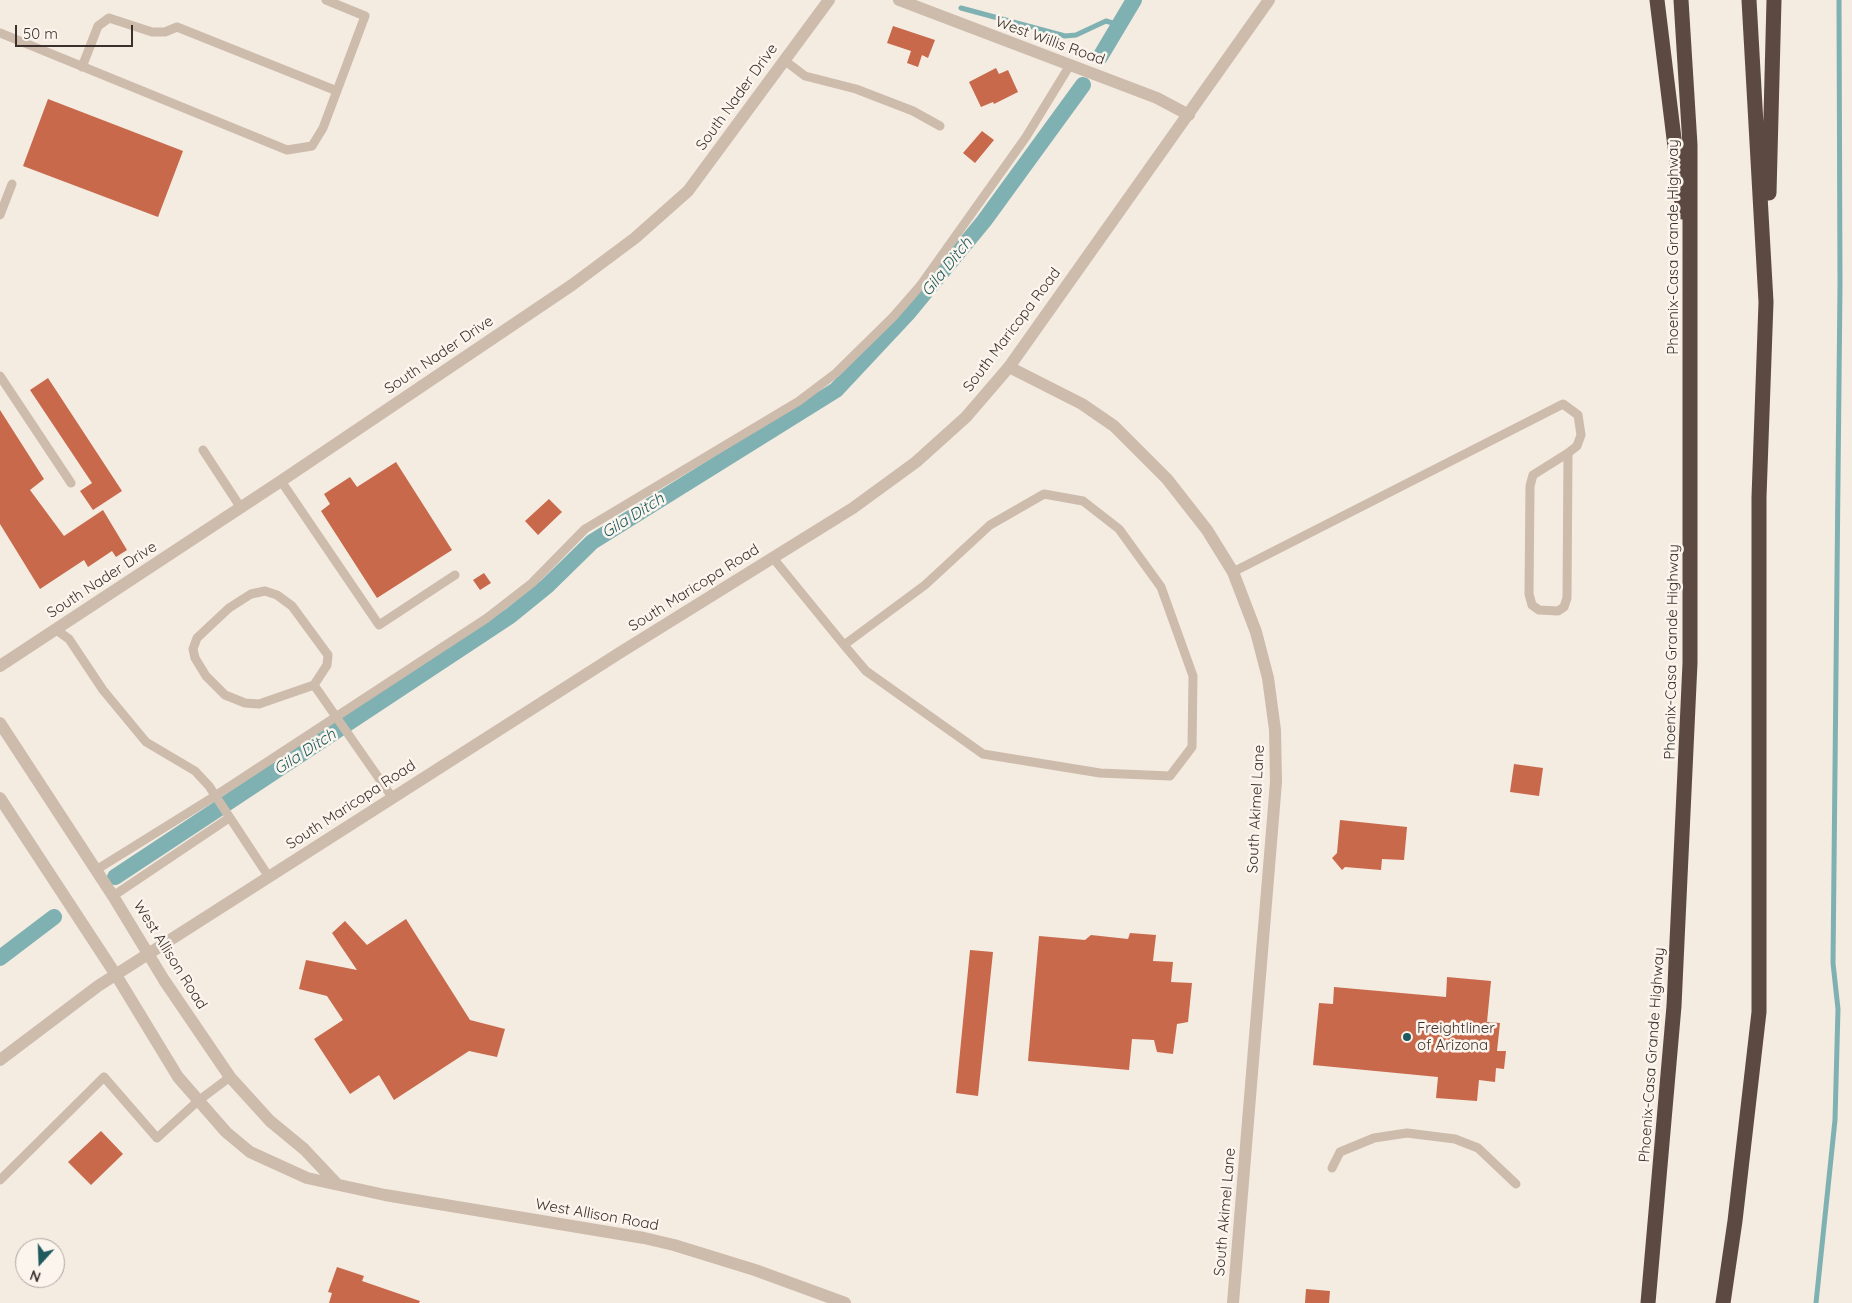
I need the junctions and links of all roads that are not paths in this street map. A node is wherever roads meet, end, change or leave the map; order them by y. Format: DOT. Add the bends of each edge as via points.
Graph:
graph roads {
  1 [pos="326,0"];
  2 [pos="830,0"];
  3 [pos="899,0"];
  4 [pos="1270,0"];
  5 [pos="1657,0"];
  6 [pos="1681,0"];
  7 [pos="1750,0"];
  8 [pos="1774,0"];
  9 [pos="0,33"];
  10 [pos="784,60"];
  11 [pos="1070,65"];
  12 [pos="82,67"];
  13 [pos="337,91"];
  14 [pos="1189,115"];
  15 [pos="940,126"];
  16 [pos="12,184"];
  17 [pos="0,215"];
  18 [pos="1690,262"];
  19 [pos="1766,302"];
  20 [pos="1009,367"];
  21 [pos="0,376"];
  22 [pos="203,450"];
  23 [pos="1568,453"];
  24 [pos="281,481"];
  25 [pos="71,483"];
  26 [pos="241,508"];
  27 [pos="772,558"];
  28 [pos="1233,572"];
  29 [pos="455,575"];
  30 [pos="55,629"];
  31 [pos="844,645"];
  32 [pos="0,666"];
  33 [pos="314,685"];
  34 [pos="337,716"];
  35 [pos="0,723"];
  36 [pos="215,796"];
  37 [pos="392,797"];
  38 [pos="0,798"];
  39 [pos="230,818"];
  40 [pos="96,870"];
  41 [pos="269,878"];
  42 [pos="113,896"];
  43 [pos="149,955"];
  44 [pos="116,975"];
  45 [pos="0,1060"];
  46 [pos="230,1077"];
  47 [pos="198,1101"];
  48 [pos="1332,1168"];
  49 [pos="0,1180"];
  50 [pos="337,1184"];
  51 [pos="1516,1184"];
  52 [pos="1735,1221"];
  53 [pos="845,1303"];
  54 [pos="1232,1303"];
  55 [pos="1648,1303"];
  56 [pos="1722,1303"];
  57 [pos="1733,1303"];
  1 -- 13 [label="lane" via="365,16"];
  2 -- 10 [label="street, South Nader Drive"];
  3 -- 11 [label="street, West Willis Road"];
  4 -- 14 [label="street, South Maricopa Road"];
  5 -- 18 [label="highway" via="1673,150"];
  6 -- 18 [label="highway, Phoenix-Casa Grande Highway" via="1690,145"];
  7 -- 19 [label="highway"];
  8 -- 19 [label="highway"];
  9 -- 12 [label="lane"];
  10 -- 15 [label="lane" via="805,76 856,89"];
  10 -- 24 [label="street, South Nader Drive" via="688,191 635,238 572,285"];
  11 -- 14 [label="street, West Willis Road" via="1157,98"];
  11 -- 34 [label="lane" via="1026,137 920,286 836,373 799,401 586,529 532,583 494,613"];
  12 -- 13 [label="lane" via="98,26 109,18 152,32 165,32 176,27"];
  12 -- 13 [label="lane" via="287,150 312,146 323,128"];
  14 -- 20 [label="street, South Maricopa Road"];
  16 -- 17 [label="lane"];
  18 -- 55 [label="highway, Phoenix-Casa Grande Highway" via="1692,566 1688,749 1673,1015"];
  19 -- 52 [label="highway" via="1758,498 1759,1012"];
  20 -- 27 [label="street, South Maricopa Road" via="966,417 916,462 853,508"];
  20 -- 28 [label="street, South Akimel Lane" via="1082,404 1114,426 1167,479 1207,530"];
  21 -- 25 [label="lane"];
  22 -- 26 [label="lane"];
  23 -- 23 [label="lane" via="1567,598 1564,607 1558,610 1539,610 1532,605 1529,594 1530,486 1533,475"];
  23 -- 28 [label="lane" via="1577,446 1581,435 1578,415 1563,404"];
  24 -- 26 [label="street, South Nader Drive"];
  24 -- 29 [label="lane" via="379,625"];
  26 -- 30 [label="street, South Nader Drive"];
  27 -- 31 [label="lane"];
  27 -- 37 [label="street, South Maricopa Road"];
  28 -- 54 [label="street, South Akimel Lane" via="1256,632 1268,678 1275,730 1276,782"];
  30 -- 32 [label="street, South Nader Drive"];
  30 -- 36 [label="lane" via="69,639 103,690 146,742 195,771"];
  31 -- 31 [label="lane" via="866,671 983,754 1100,773 1170,776 1192,747 1193,676 1161,587 1119,529 1083,501 1044,494 990,525 925,585"];
  33 -- 33 [label="lane" via="259,704 245,703 225,695 206,676 193,649 204,630 229,608 251,594 265,591 292,606 328,655 327,664"];
  33 -- 34 [label="lane"];
  34 -- 36 [label="lane"];
  34 -- 37 [label="lane"];
  35 -- 40 [label="street, West Allison Road"];
  36 -- 39 [label="lane"];
  36 -- 40 [label="lane"];
  37 -- 41 [label="street, South Maricopa Road"];
  38 -- 44 [label="street, West Allison Road"];
  39 -- 41 [label="lane"];
  39 -- 42 [label="lane"];
  40 -- 42 [label="street, West Allison Road"];
  41 -- 43 [label="street, South Maricopa Road"];
  42 -- 43 [label="street, West Allison Road"];
  43 -- 44 [label="street, South Maricopa Road"];
  43 -- 46 [label="street, West Allison Road"];
  44 -- 45 [label="street, South Maricopa Road"];
  44 -- 47 [label="street, West Allison Road" via="178,1078"];
  46 -- 47 [label="lane"];
  46 -- 50 [label="street, West Allison Road" via="270,1121 304,1149"];
  47 -- 49 [label="lane" via="157,1138 104,1077"];
  47 -- 50 [label="street, West Allison Road" via="226,1132 250,1152 307,1178"];
  48 -- 51 [label="lane" via="1340,1152 1374,1138 1407,1134 1455,1139 1478,1148"];
  50 -- 53 [label="street, West Allison Road" via="674,1245"];
  52 -- 56 [label="highway"];
  52 -- 57 [label="highway"];
}
